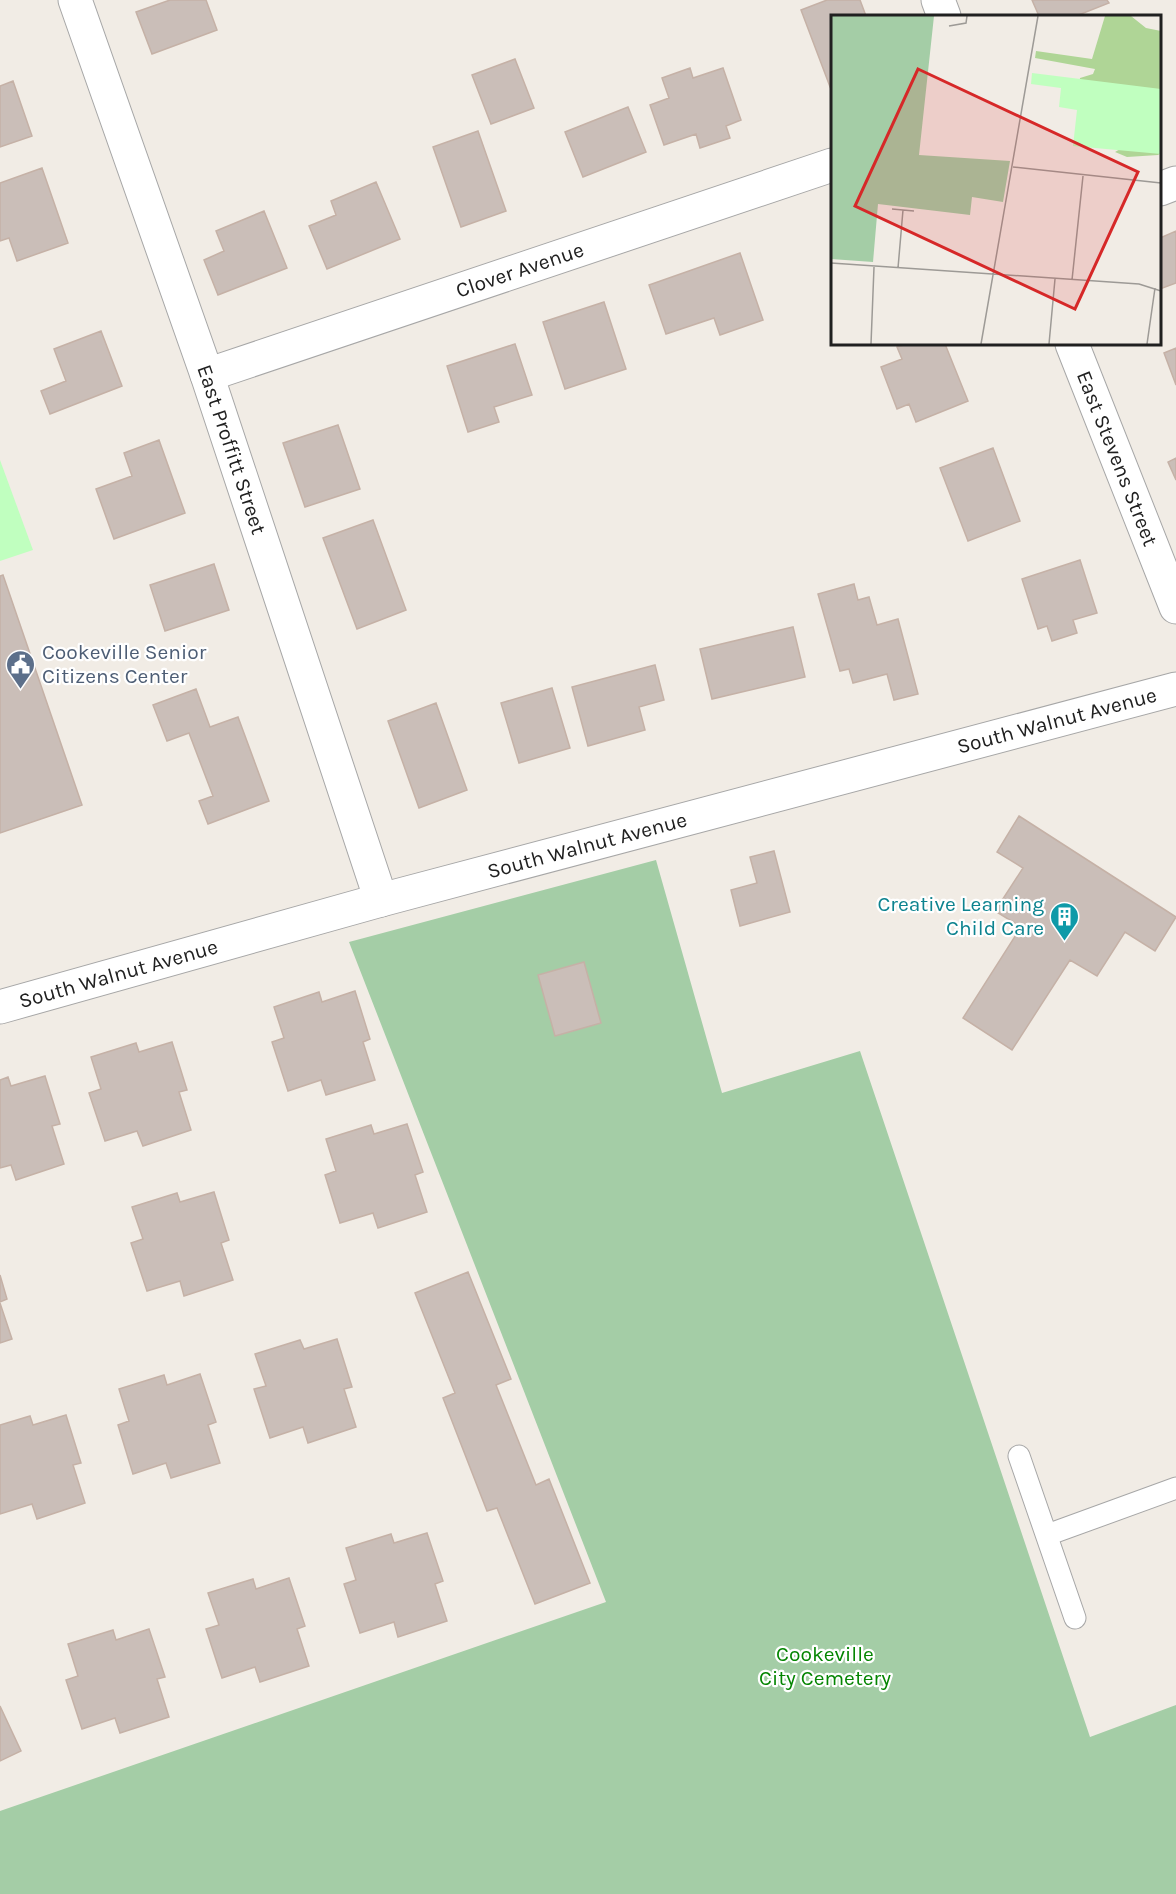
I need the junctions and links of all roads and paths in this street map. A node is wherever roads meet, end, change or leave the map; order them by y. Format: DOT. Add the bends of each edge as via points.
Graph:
graph roads {
  1 [pos="75,0"];
  2 [pos="938,0"];
  3 [pos="944,15"];
  4 [pos="831,165"];
  5 [pos="1176,183"];
  6 [pos="1161,189"];
  7 [pos="1072,345"];
  8 [pos="207,375"];
  9 [pos="1176,607"];
  10 [pos="1176,689"];
  11 [pos="381,900"];
  12 [pos="0,1007"];
  13 [pos="1020,1456"];
  14 [pos="1176,1488"];
  15 [pos="1047,1536"];
  16 [pos="1076,1618"];
  1 -- 8 [label="street, East Proffitt Street"];
  2 -- 3 [label="street"];
  4 -- 8 [label="street, Clover Avenue"];
  5 -- 6 [label="street"];
  7 -- 9 [label="street, East Stevens Street"];
  8 -- 11 [label="street, East Proffitt Street"];
  10 -- 11 [label="street, South Walnut Avenue"];
  11 -- 12 [label="street, South Walnut Avenue"];
  13 -- 15 [label="lane"];
  14 -- 15 [label="lane"];
  15 -- 16 [label="lane"];
}
